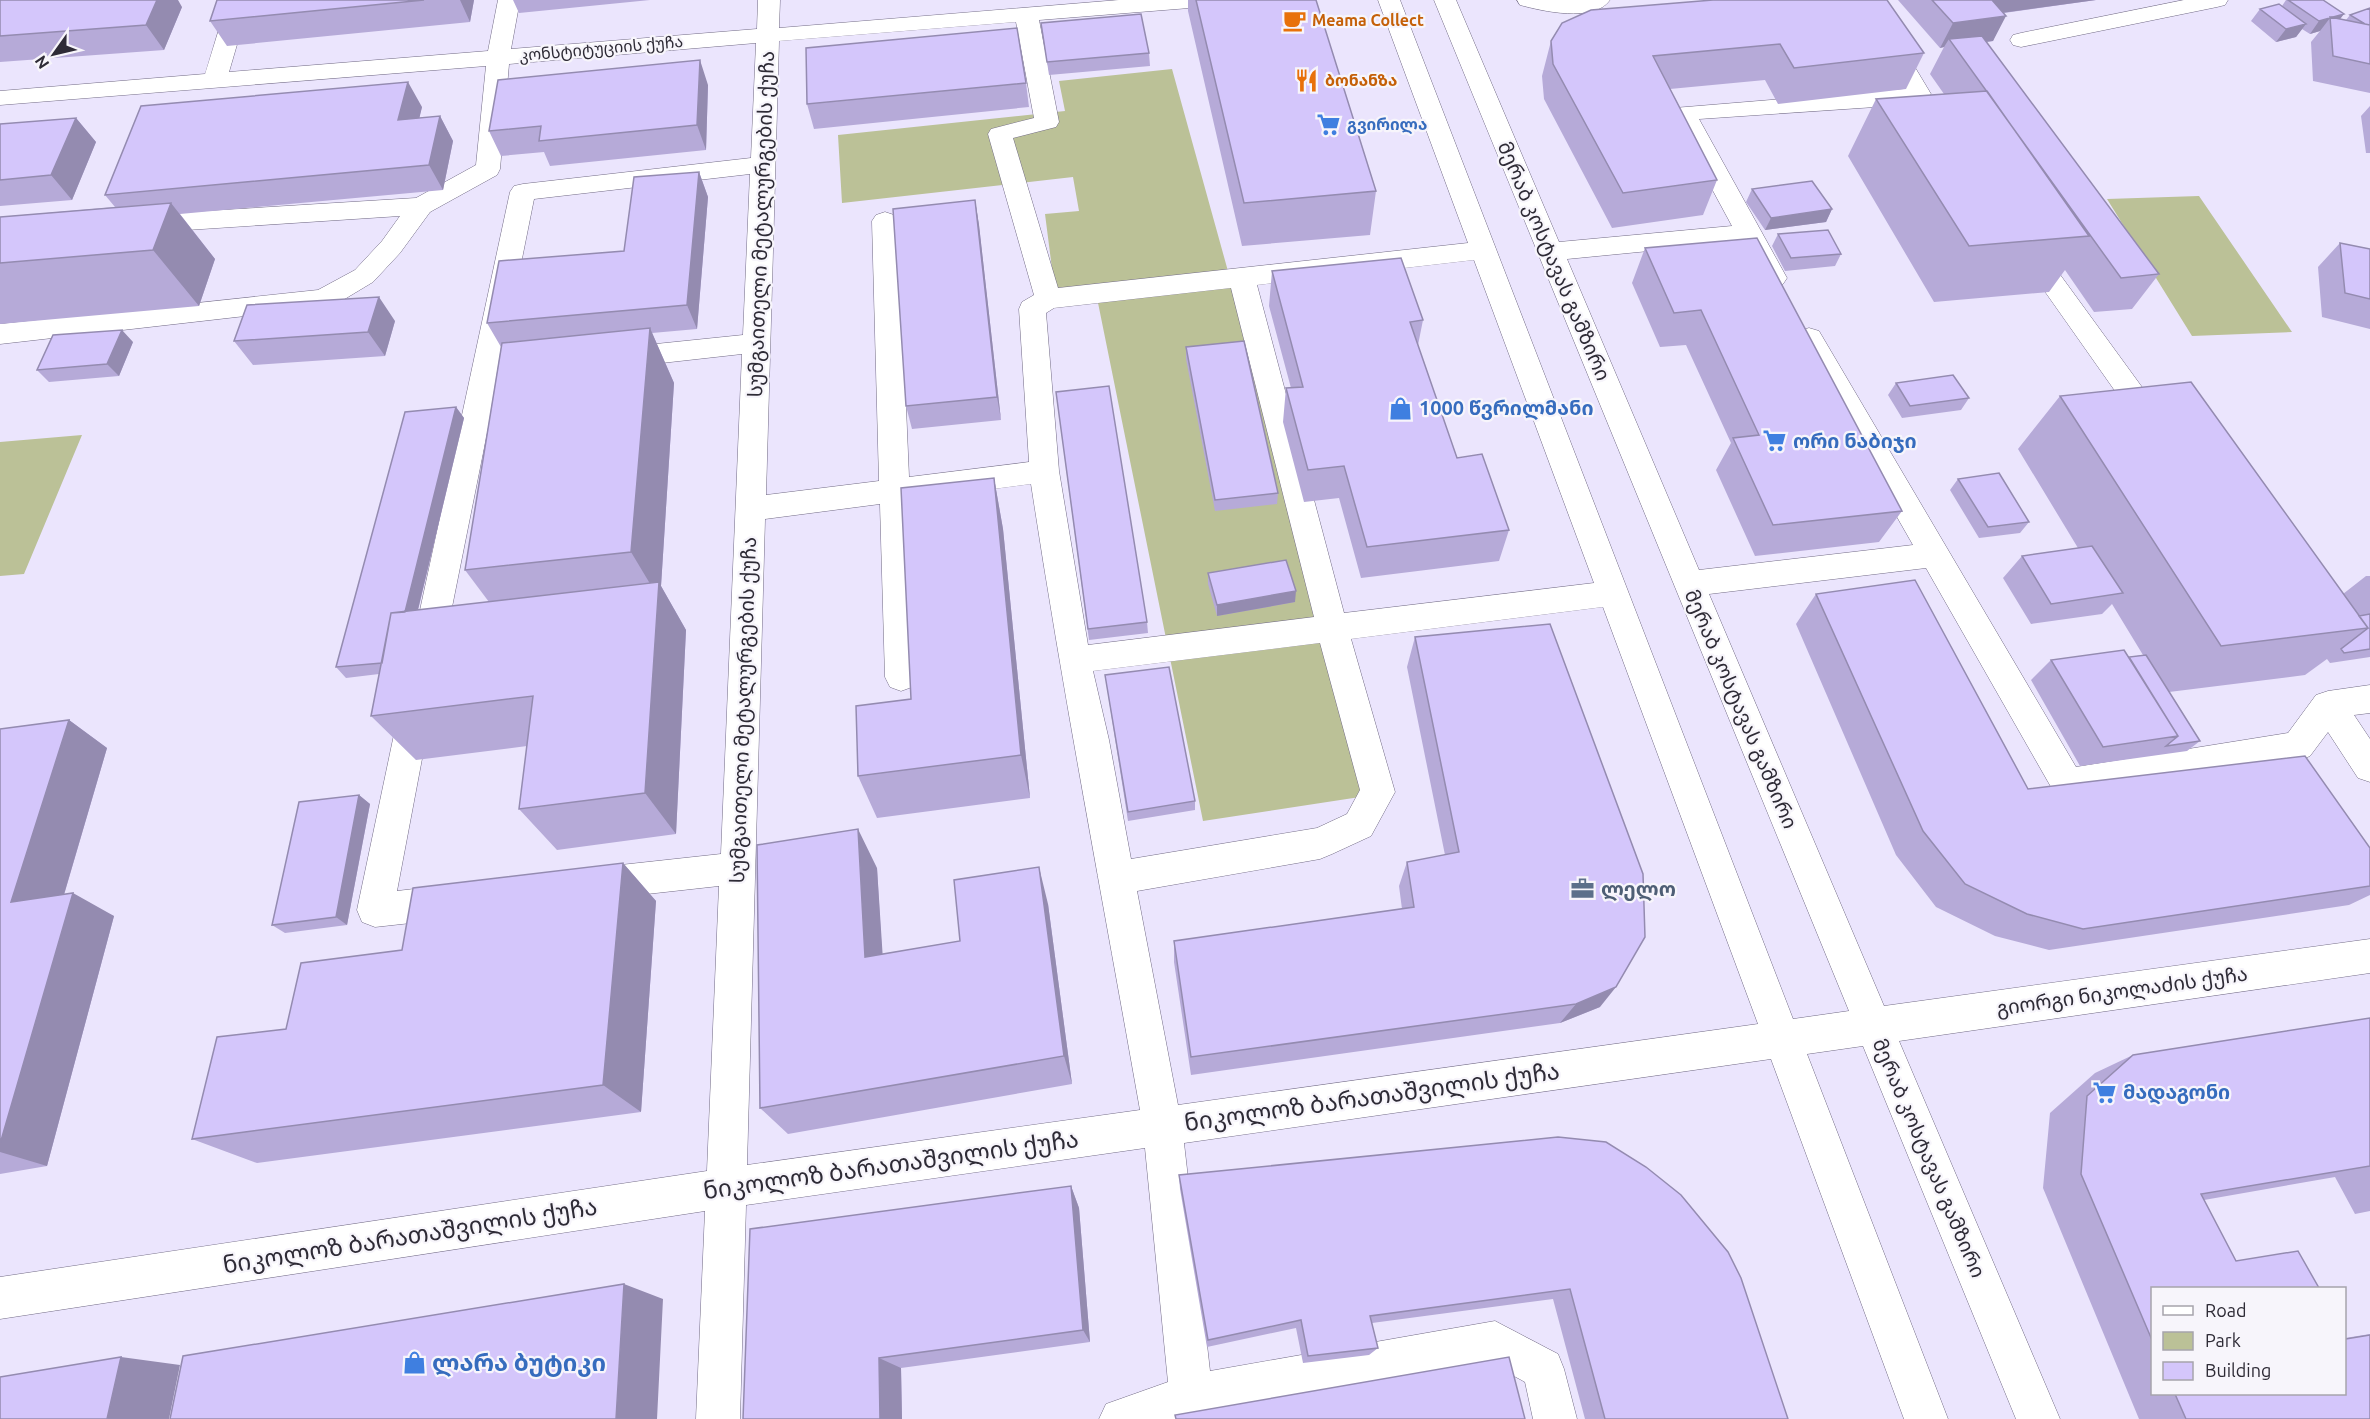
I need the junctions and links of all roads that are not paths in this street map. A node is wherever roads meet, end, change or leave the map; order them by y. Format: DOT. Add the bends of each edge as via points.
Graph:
graph roads {
  1 [pos="239,0"];
  2 [pos="509,0"];
  3 [pos="769,0"];
  4 [pos="1202,0"];
  5 [pos="1389,0"];
  6 [pos="1445,0"];
  7 [pos="1528,0"];
  8 [pos="1599,0"];
  9 [pos="1851,0"];
  10 [pos="2217,0"];
  11 [pos="2177,3"];
  12 [pos="1026,14"];
  13 [pos="768,35"];
  14 [pos="2021,39"];
  15 [pos="498,57"];
  16 [pos="215,80"];
  17 [pos="0,98"];
  18 [pos="763,165"];
  19 [pos="421,206"];
  20 [pos="885,220"];
  21 [pos="2012,225"];
  22 [pos="115,226"];
  23 [pos="1748,233"];
  24 [pos="1484,250"];
  25 [pos="1550,252"];
  26 [pos="1242,277"];
  27 [pos="1048,299"];
  28 [pos="0,334"];
  29 [pos="757,343"];
  30 [pos="591,361"];
  31 [pos="2137,401"];
  32 [pos="1044,471"];
  33 [pos="894,491"];
  34 [pos="751,509"];
  35 [pos="1934,555"];
  36 [pos="1689,584"];
  37 [pos="1614,593"];
  38 [pos="1332,627"];
  39 [pos="1074,660"];
  40 [pos="901,677"];
  41 [pos="2370,699"];
  42 [pos="2328,705"];
  43 [pos="2370,767"];
  44 [pos="738,867"];
  45 [pos="1116,878"];
  46 [pos="562,888"];
  47 [pos="480,898"];
  48 [pos="2370,956"];
  49 [pos="1874,1026"];
  50 [pos="1782,1039"];
  51 [pos="1162,1126"];
  52 [pos="726,1188"];
  53 [pos="0,1298"];
  54 [pos="1191,1396"];
  55 [pos="1138,1416"];
  56 [pos="718,1419"];
  57 [pos="1555,1419"];
  58 [pos="1926,1419"];
  59 [pos="2038,1419"];
  1 -- 16 [label="street"];
  2 -- 15 [label="street"];
  3 -- 13 [label="street, სუმგაითელი მეტალურგების ქუჩა"];
  4 -- 12 [label="street, კონსტიტუციის ქუჩა"];
  5 -- 24 [label="street"];
  6 -- 25 [label="street, მერაბ კოსტავას გამზირი"];
  7 -- 8 [label="street" via="1564,7"];
  9 -- 23 [label="street" via="1925,102 1890,99 1683,113"];
  10 -- 11 [label="street"];
  11 -- 14 [label="street"];
  12 -- 13 [label="street, კონსტიტუციის ქუჩა"];
  12 -- 27 [label="street" via="1047,122 1000,134"];
  13 -- 15 [label="street, კონსტიტუციის ქუჩა"];
  13 -- 18 [label="street, სუმგაითელი მეტალურგების ქუჩა"];
  15 -- 16 [label="street, კონსტიტუციის ქუჩა"];
  15 -- 19 [label="street" via="488,169"];
  16 -- 17 [label="street, კონსტიტუციის ქუჩა" via="161,95"];
  18 -- 29 [label="street, სუმგაითელი მეტალურგების ქუჩა"];
  18 -- 47 [label="street" via="523,192 496,372 375,910"];
  19 -- 22 [label="street"];
  19 -- 28 [label="street" via="364,276 324,299"];
  20 -- 33 [label="street"];
  21 -- 31 [label="street"];
  23 -- 25 [label="street"];
  23 -- 35 [label="street"];
  24 -- 26 [label="street"];
  24 -- 37 [label="street"];
  25 -- 36 [label="street, მერაბ კოსტავას გამზირი"];
  26 -- 27 [label="street"];
  26 -- 38 [label="street"];
  27 -- 32 [label="street" via="1032,309"];
  29 -- 30 [label="street"];
  29 -- 34 [label="street, სუმგაითელი მეტალურგების ქუჩა"];
  32 -- 33 [label="street"];
  32 -- 39 [label="street"];
  33 -- 34 [label="street"];
  33 -- 40 [label="street"];
  34 -- 44 [label="street, სუმგაითელი მეტალურგების ქუჩა"];
  35 -- 36 [label="street"];
  35 -- 42 [label="street" via="2067,783 2298,746"];
  36 -- 49 [label="street, მერაბ კოსტავას გამზირი"];
  37 -- 38 [label="street"];
  37 -- 50 [label="street"];
  38 -- 39 [label="street"];
  38 -- 45 [label="street" via="1378,792 1359,825 1320,843"];
  39 -- 45 [label="street"];
  41 -- 42 [label="street"];
  42 -- 43 [label="street"];
  44 -- 46 [label="street"];
  44 -- 52 [label="street, სუმგაითელი მეტალურგების ქუჩა"];
  45 -- 51 [label="street"];
  48 -- 49 [label="street, გიორგი ნიკოლაძის ქუჩა"];
  49 -- 50 [label="street, გიორგი ნიკოლაძის ქუჩა"];
  49 -- 59 [label="street, მერაბ კოსტავას გამზირი"];
  50 -- 51 [label="street, ნიკოლოზ ბარათაშვილის ქუჩა"];
  50 -- 58 [label="street"];
  51 -- 52 [label="street, ნიკოლოზ ბარათაშვილის ქუჩა"];
  51 -- 54 [label="street"];
  52 -- 53 [label="street, ნიკოლოზ ბარათაშვილის ქუჩა"];
  52 -- 56 [label="street, სუმგაითელი მეტალურგების ქუჩა"];
  54 -- 55 [label="street"];
  54 -- 57 [label="street" via="1495,1342 1543,1369"];
}
